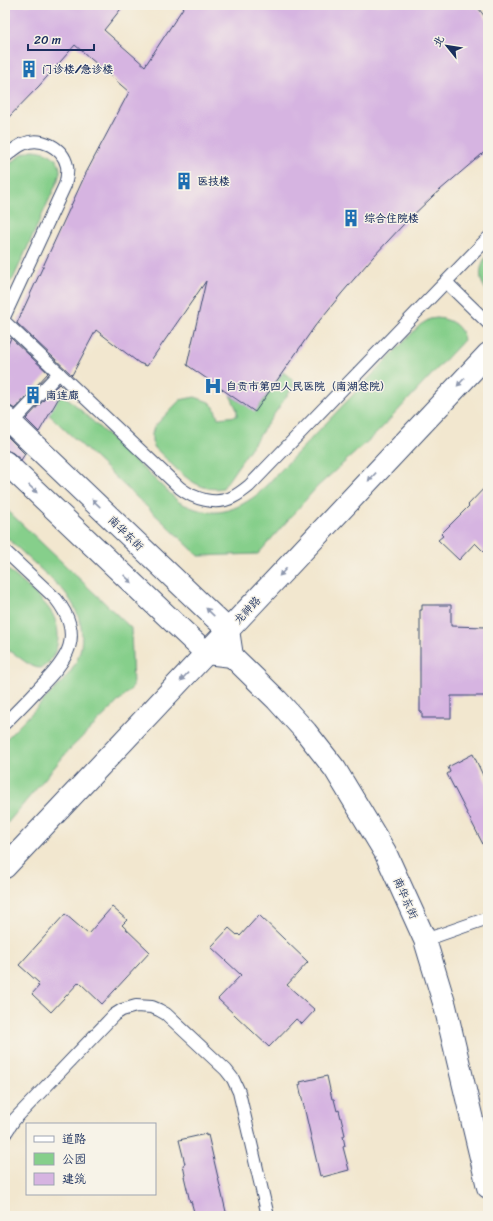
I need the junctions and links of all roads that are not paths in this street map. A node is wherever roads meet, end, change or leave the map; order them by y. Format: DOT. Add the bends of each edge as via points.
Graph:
graph roads {
  1 [pos="5,157"];
  2 [pos="488,238"];
  3 [pos="446,282"];
  4 [pos="5,315"];
  5 [pos="5,322"];
  6 [pos="488,323"];
  7 [pos="488,354"];
  8 [pos="59,373"];
  9 [pos="8,420"];
  10 [pos="5,462"];
  11 [pos="5,551"];
  12 [pos="228,630"];
  13 [pos="206,653"];
  14 [pos="232,656"];
  15 [pos="5,723"];
  16 [pos="5,867"];
  17 [pos="488,918"];
  18 [pos="425,940"];
  19 [pos="5,1134"];
  20 [pos="488,1187"];
  21 [pos="268,1216"];
  1 -- 4 [label="lane" via="23,144 46,143 63,156 68,175"];
  2 -- 3 [label="lane"];
  3 -- 6 [label="lane"];
  3 -- 8 [label="lane" via="249,486 232,498 220,501 196,498 187,494"];
  5 -- 8 [label="lane"];
  7 -- 12 [label="street, 龙神路, one-way"];
  8 -- 9 [label="lane"];
  12 -- 9 [label="street, 南华东街, one-way"];
  10 -- 13 [label="street, one-way"];
  11 -- 15 [label="lane" via="56,599 71,628 66,656 57,670"];
  12 -- 13 [label="street, 龙神路"];
  12 -- 14 [label="street"];
  13 -- 14 [label="street"];
  13 -- 16 [label="street, 龙神路, one-way"];
  14 -- 18 [label="street, 南华东街" via="278,700 335,769 385,852"];
  17 -- 18 [label="lane"];
  18 -- 20 [label="street, 南华东街" via="445,1006"];
  19 -- 21 [label="lane" via="14,1120 114,1015 136,1006 159,1010 233,1079 239,1092"];
}
